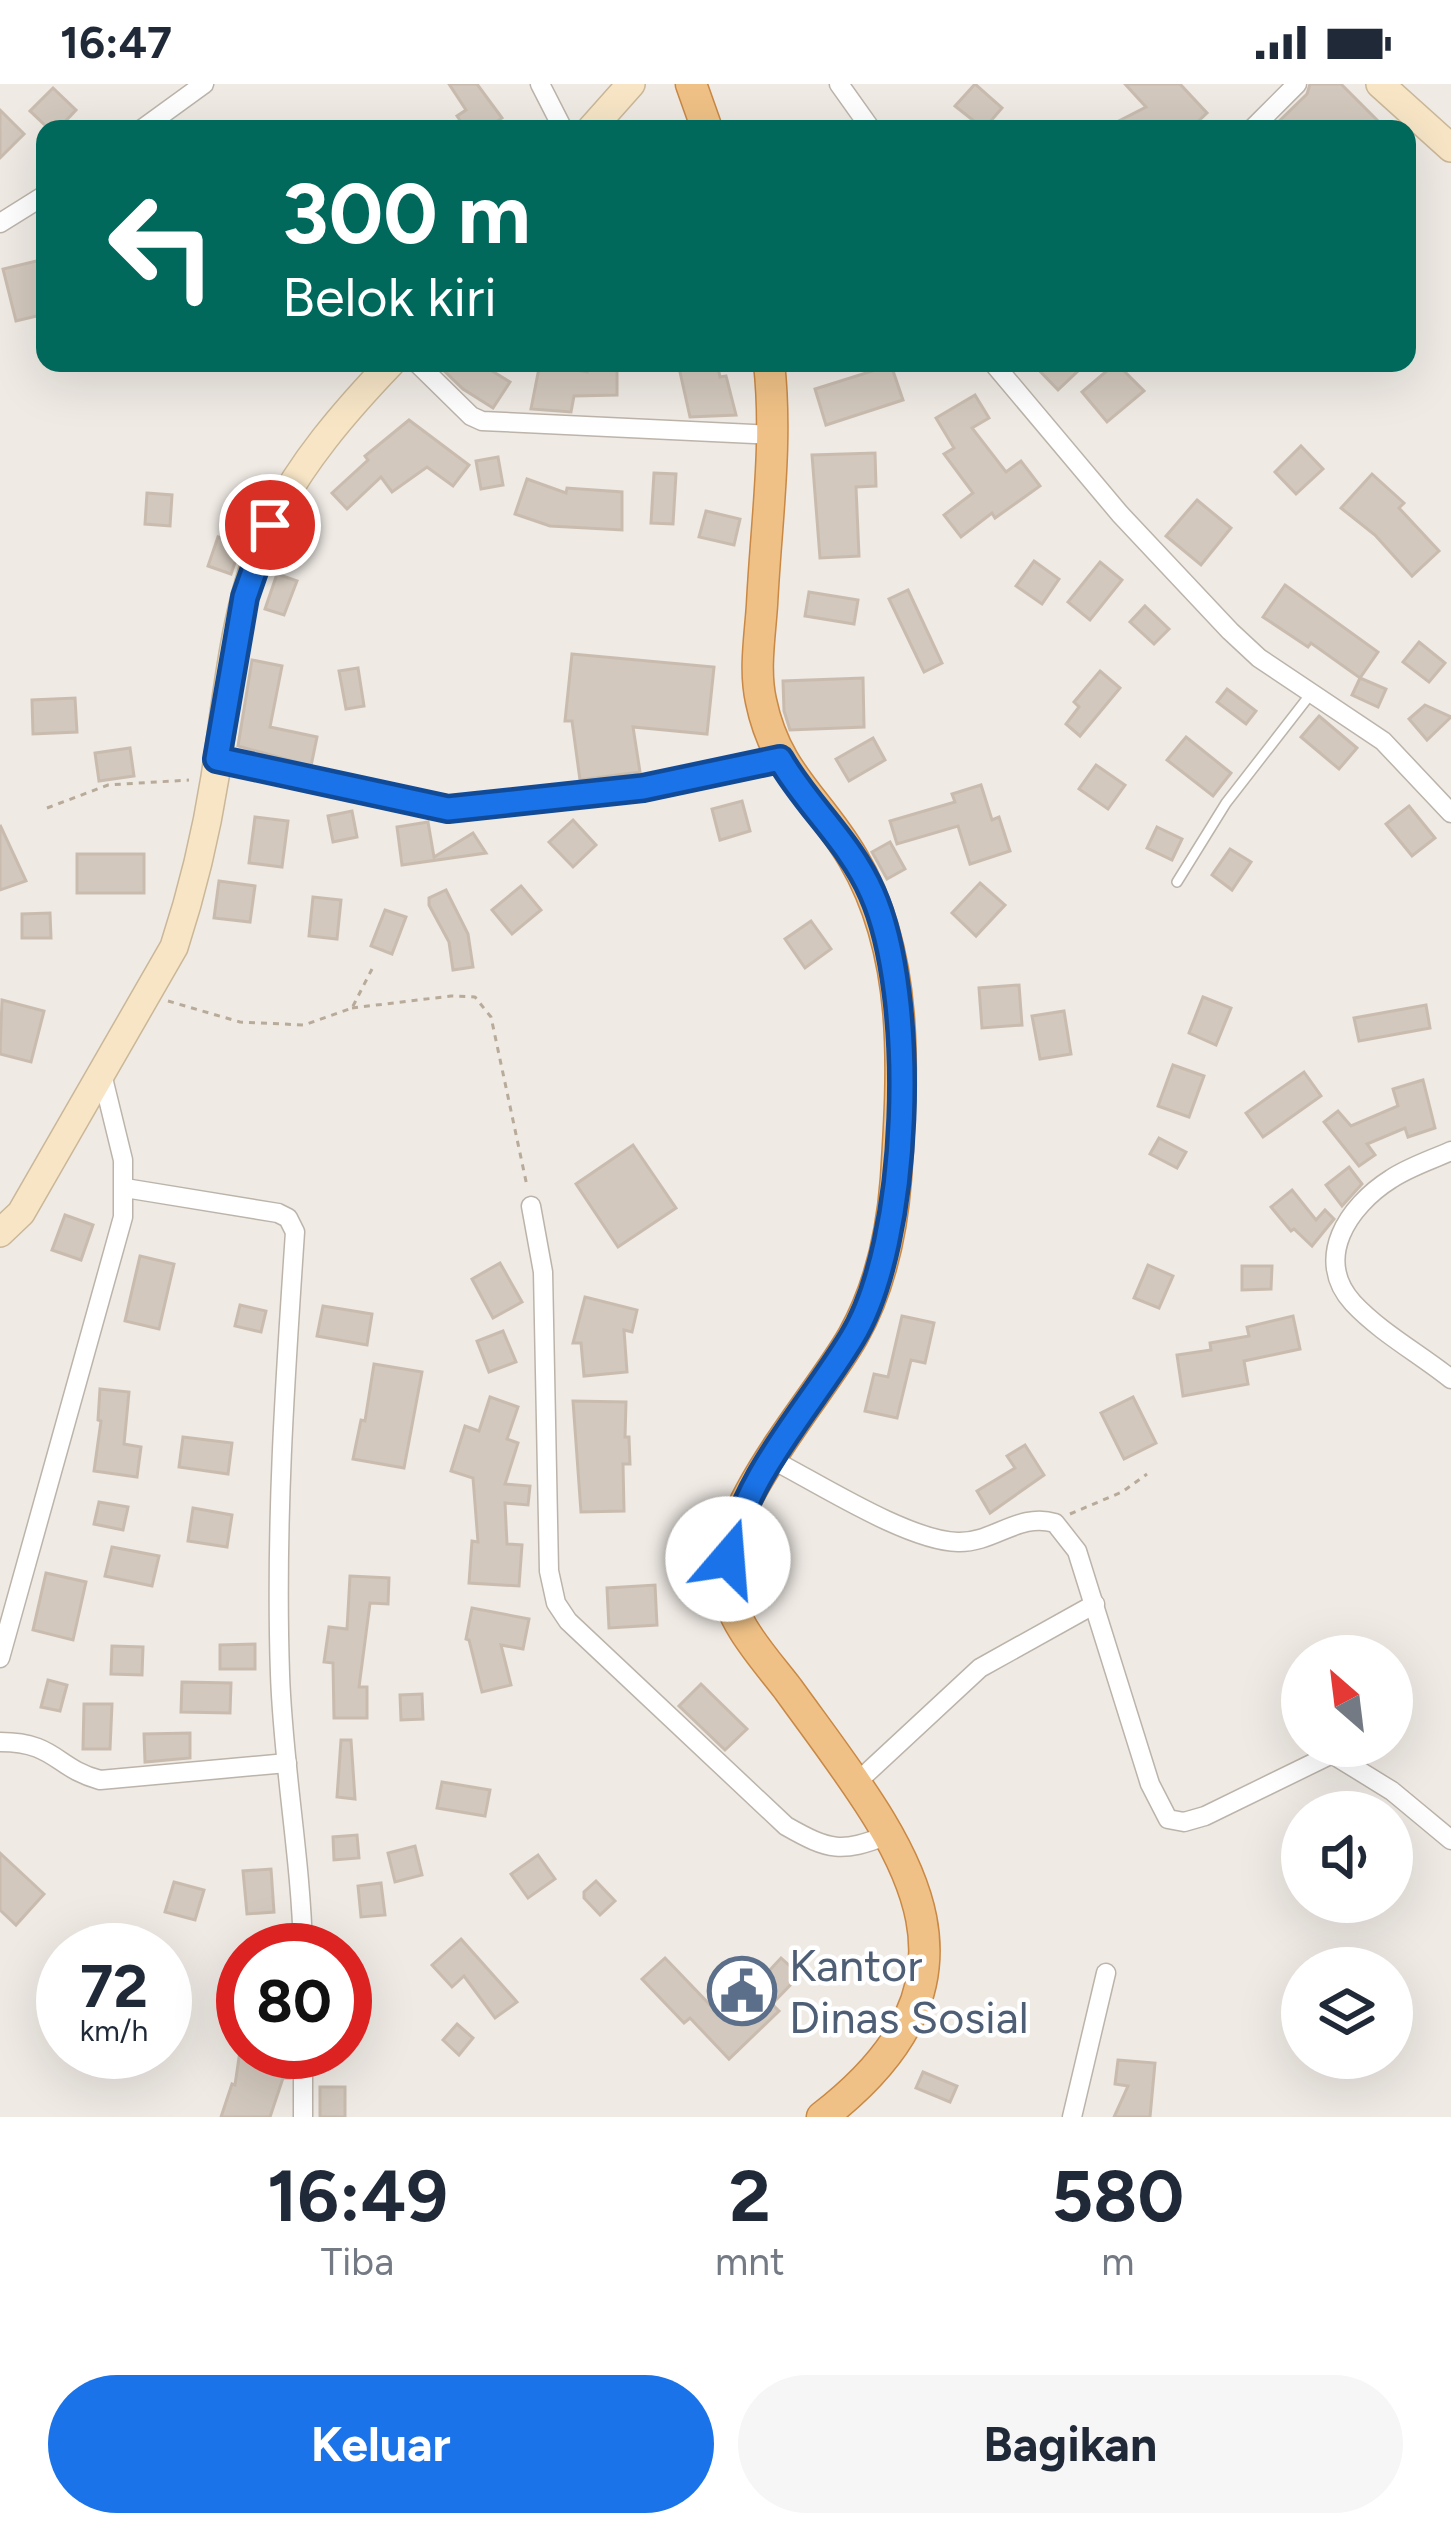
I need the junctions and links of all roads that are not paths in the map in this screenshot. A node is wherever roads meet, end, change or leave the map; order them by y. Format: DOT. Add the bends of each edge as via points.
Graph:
graph roads {
  1 [pos="204,84"];
  2 [pos="540,84"];
  3 [pos="632,84"];
  4 [pos="691,84"];
  5 [pos="839,84"];
  6 [pos="1298,84"];
  7 [pos="1380,84"];
  8 [pos="1405,84"];
  9 [pos="154,120"];
  10 [pos="558,120"];
  11 [pos="599,120"];
  12 [pos="703,120"];
  13 [pos="865,120"];
  14 [pos="1261,120"];
  15 [pos="1451,123"];
  16 [pos="1451,148"];
  17 [pos="36,201"];
  18 [pos="0,223"];
  19 [pos="383,372"];
  20 [pos="426,372"];
  21 [pos="770,372"];
  22 [pos="1001,372"];
  23 [pos="774,435"];
  24 [pos="1313,691"];
  25 [pos="780,759"];
  26 [pos="216,769"];
  27 [pos="1451,813"];
  28 [pos="1177,882"];
  29 [pos="102,1074"];
  30 [pos="1451,1151"];
  31 [pos="125,1188"];
  32 [pos="531,1206"];
  33 [pos="0,1233"];
  34 [pos="1451,1379"];
  35 [pos="771,1459"];
  36 [pos="1095,1604"];
  37 [pos="0,1658"];
  38 [pos="0,1742"];
  39 [pos="286,1763"];
  40 [pos="855,1784"];
  41 [pos="888,1834"];
  42 [pos="1451,1840"];
  43 [pos="301,1923"];
  44 [pos="1106,1973"];
  45 [pos="303,2079"];
  46 [pos="303,2117"];
  47 [pos="822,2117"];
  48 [pos="1072,2117"];
  1 -- 9 [label="street"];
  2 -- 10 [label="street"];
  3 -- 11 [label="main road"];
  4 -- 12 [label="highway"];
  5 -- 13 [label="street"];
  6 -- 14 [label="street"];
  7 -- 16 [label="main road"];
  8 -- 15 [label="main road"];
  17 -- 18 [label="street"];
  19 -- 26 [label="main road" via="332,430 270,525 245,597"];
  20 -- 23 [label="street" via="482,421"];
  21 -- 23 [label="highway"];
  22 -- 24 [label="street" via="1230,631"];
  23 -- 25 [label="highway" via="758,665 759,697"];
  24 -- 27 [label="street" via="1383,740"];
  24 -- 28 [label="lane" via="1226,802"];
  25 -- 26 [label="street" via="643,788 448,809"];
  25 -- 35 [label="highway" via="872,891 896,976 901,1058 883,1267 855,1334"];
  26 -- 29 [label="main road" via="167,964"];
  29 -- 31 [label="street"];
  29 -- 33 [label="main road" via="21,1213"];
  30 -- 34 [label="street" via="1365,1198 1335,1250 1336,1277 1353,1303"];
  31 -- 37 [label="street"];
  31 -- 39 [label="street" via="278,1213 296,1232 278,1478"];
  32 -- 41 [label="street" via="543,1272 556,1603 599,1654 786,1826 837,1849"];
  35 -- 36 [label="street" via="900,1526 950,1542 972,1543 1031,1520 1055,1523 1077,1551"];
  35 -- 40 [label="highway" via="733,1532 725,1580 740,1621"];
  36 -- 40 [label="street" via="980,1668"];
  36 -- 42 [label="street" via="1168,1819 1205,1816 1332,1754"];
  38 -- 39 [label="street" via="37,1744 100,1780"];
  39 -- 43 [label="street"];
  40 -- 41 [label="highway"];
  41 -- 47 [label="highway" via="910,1875 923,1931 916,2005 875,2072"];
  44 -- 48 [label="street"];
  45 -- 46 [label="street"];
}
